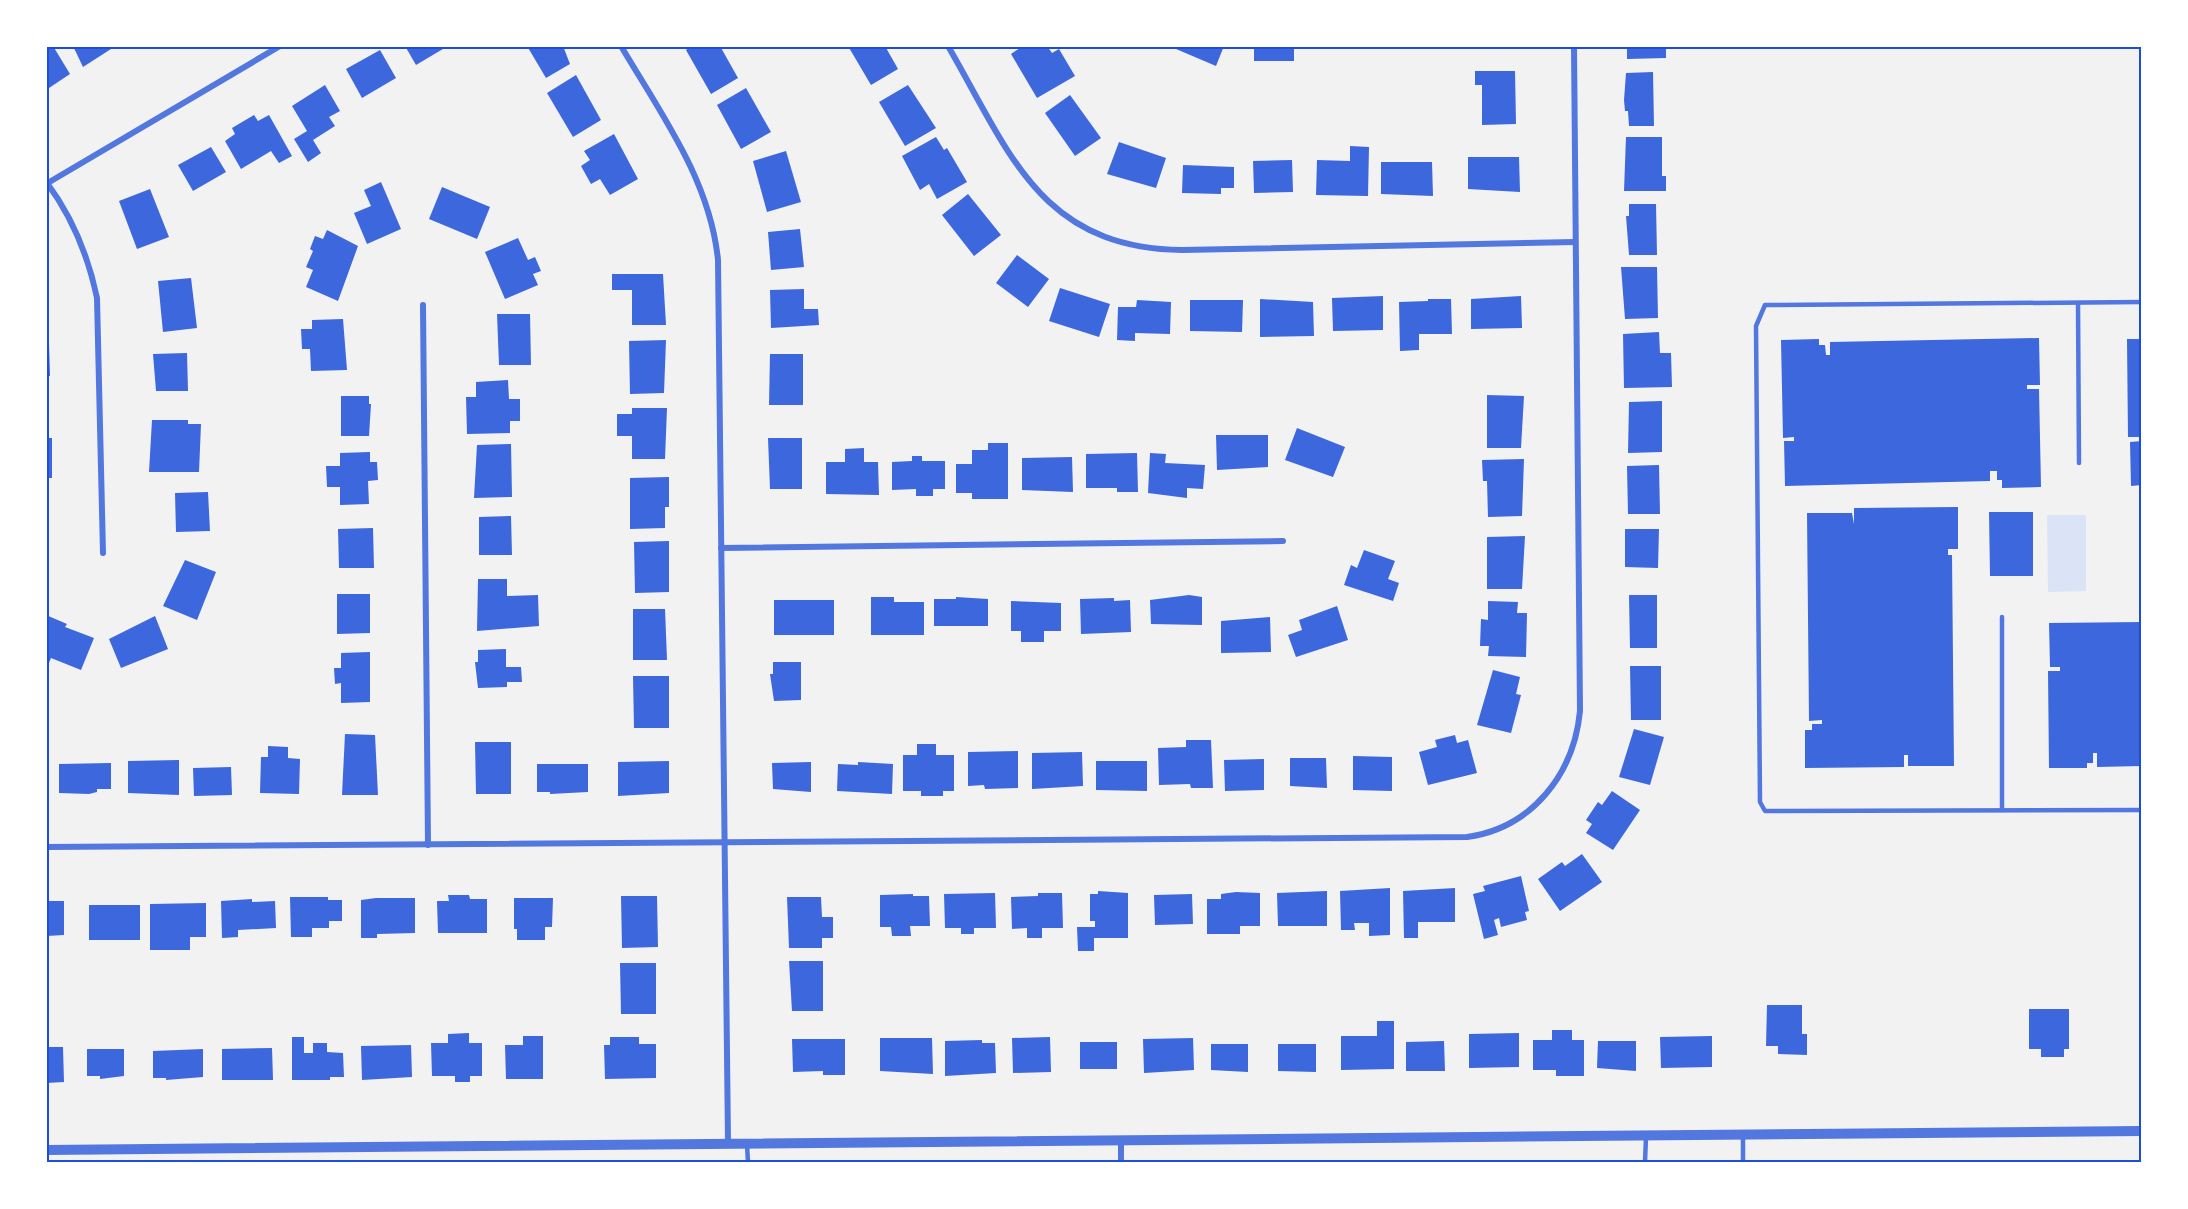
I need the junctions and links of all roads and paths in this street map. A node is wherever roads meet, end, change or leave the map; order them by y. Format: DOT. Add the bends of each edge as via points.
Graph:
graph roads {
  1 [pos="280,46"];
  2 [pos="621,46"];
  3 [pos="948,46"];
  4 [pos="1574,46"];
  5 [pos="47,183"];
  6 [pos="1575,243"];
  7 [pos="2142,302"];
  8 [pos="2078,303"];
  9 [pos="423,305"];
  10 [pos="2079,463"];
  11 [pos="1283,541"];
  12 [pos="721,548"];
  13 [pos="103,553"];
  14 [pos="2001,617"];
  15 [pos="2002,810"];
  16 [pos="2142,810"];
  17 [pos="724,843"];
  18 [pos="428,845"];
  19 [pos="46,847"];
  20 [pos="2142,1131"];
  21 [pos="1743,1133"];
  22 [pos="1646,1135"];
  23 [pos="1121,1140"];
  24 [pos="728,1143"];
  25 [pos="747,1143"];
  26 [pos="46,1150"];
  27 [pos="748,1162"];
  28 [pos="1121,1162"];
  29 [pos="1645,1162"];
  30 [pos="1743,1162"];
  1 -- 5 [label="street"];
  2 -- 12 [label="street" via="692,166 713,228 719,281"];
  3 -- 6 [label="street" via="1034,189 1065,216 1110,241 1151,250"];
  4 -- 6 [label="street"];
  5 -- 13 [label="street" via="76,231 89,262 97,298"];
  6 -- 17 [label="street" via="1580,711 1578,731 1565,769 1554,786 1525,814 1497,829 1467,837"];
  7 -- 8 [label="lane"];
  8 -- 10 [label="lane"];
  8 -- 15 [label="lane" via="1765,305 1758,319 1760,802 1765,811"];
  9 -- 18 [label="street"];
  11 -- 12 [label="street"];
  12 -- 17 [label="street"];
  14 -- 15 [label="lane"];
  15 -- 16 [label="lane"];
  17 -- 18 [label="street"];
  17 -- 24 [label="street"];
  18 -- 19 [label="street"];
  20 -- 21 [label="street"];
  21 -- 22 [label="street"];
  21 -- 30 [label="lane"];
  22 -- 23 [label="street"];
  22 -- 29 [label="lane"];
  23 -- 25 [label="street"];
  23 -- 28 [label="street"];
  24 -- 25 [label="street"];
  24 -- 26 [label="street"];
  25 -- 27 [label="lane"];
}
